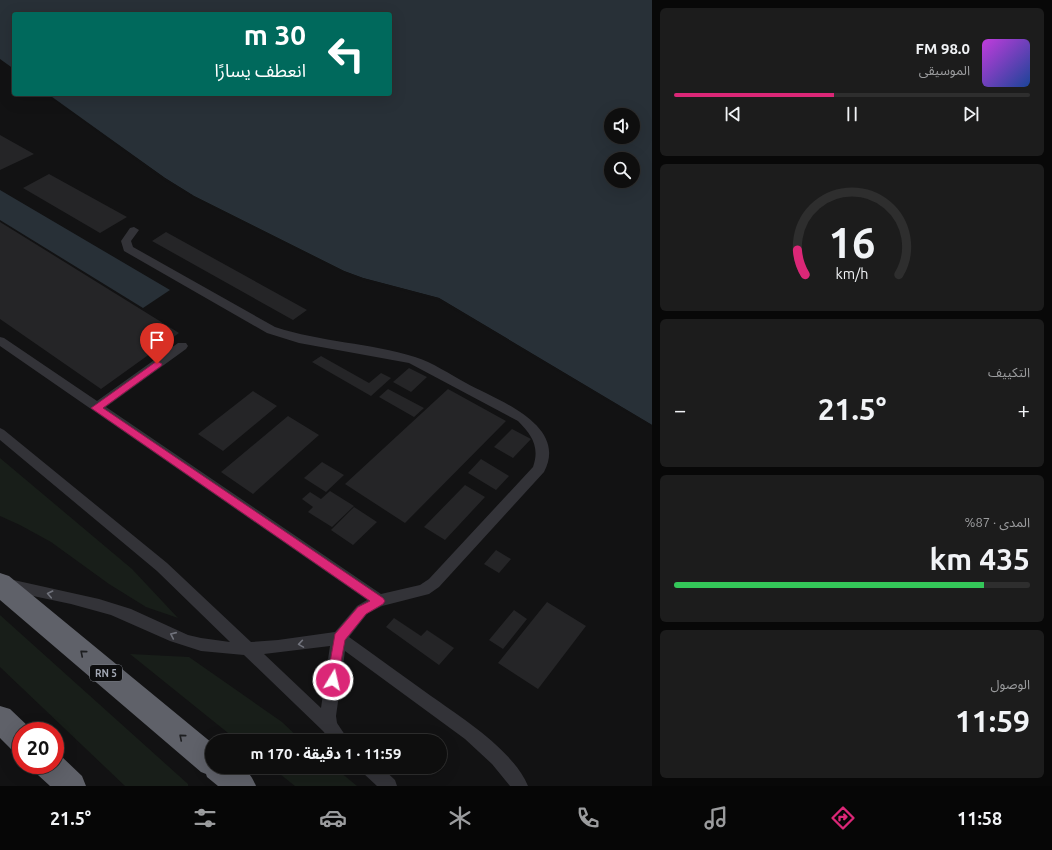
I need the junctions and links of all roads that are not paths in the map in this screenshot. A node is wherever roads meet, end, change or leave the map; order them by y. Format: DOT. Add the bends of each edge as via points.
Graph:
graph roads {
  1 [pos="134,230"];
  2 [pos="0,341"];
  3 [pos="182,346"];
  4 [pos="96,408"];
  5 [pos="0,433"];
  6 [pos="0,584"];
  7 [pos="379,601"];
  8 [pos="339,638"];
  9 [pos="251,650"];
  10 [pos="0,719"];
  11 [pos="329,726"];
  12 [pos="12,730"];
  13 [pos="335,734"];
  14 [pos="205,756"];
  15 [pos="58,774"];
  16 [pos="226,774"];
  17 [pos="376,774"];
  18 [pos="71,786"];
  19 [pos="241,786"];
  20 [pos="389,786"];
  21 [pos="520,786"];
  1 -- 7 [label="lane" via="126,241 128,248 271,330 299,339 413,360 522,418 540,437 543,459 539,469 444,574 424,590"];
  2 -- 4 [label="lane"];
  3 -- 4 [label="lane"];
  4 -- 7 [label="lane"];
  5 -- 9 [label="lane" via="162,567"];
  9 -- 6 [label="lane, one-way" via="213,647 179,638 113,610"];
  14 -- 6 [label="highway, RN 5, one-way"];
  7 -- 8 [label="lane" via="362,610"];
  8 -- 9 [label="lane, one-way"];
  8 -- 11 [label="lane" via="328,708"];
  8 -- 21 [label="lane" via="486,746"];
  9 -- 11 [label="lane"];
  10 -- 12 [label="highway"];
  11 -- 13 [label="lane"];
  15 -- 18 [label="highway"];
  16 -- 19 [label="highway"];
  17 -- 20 [label="lane"];
}
